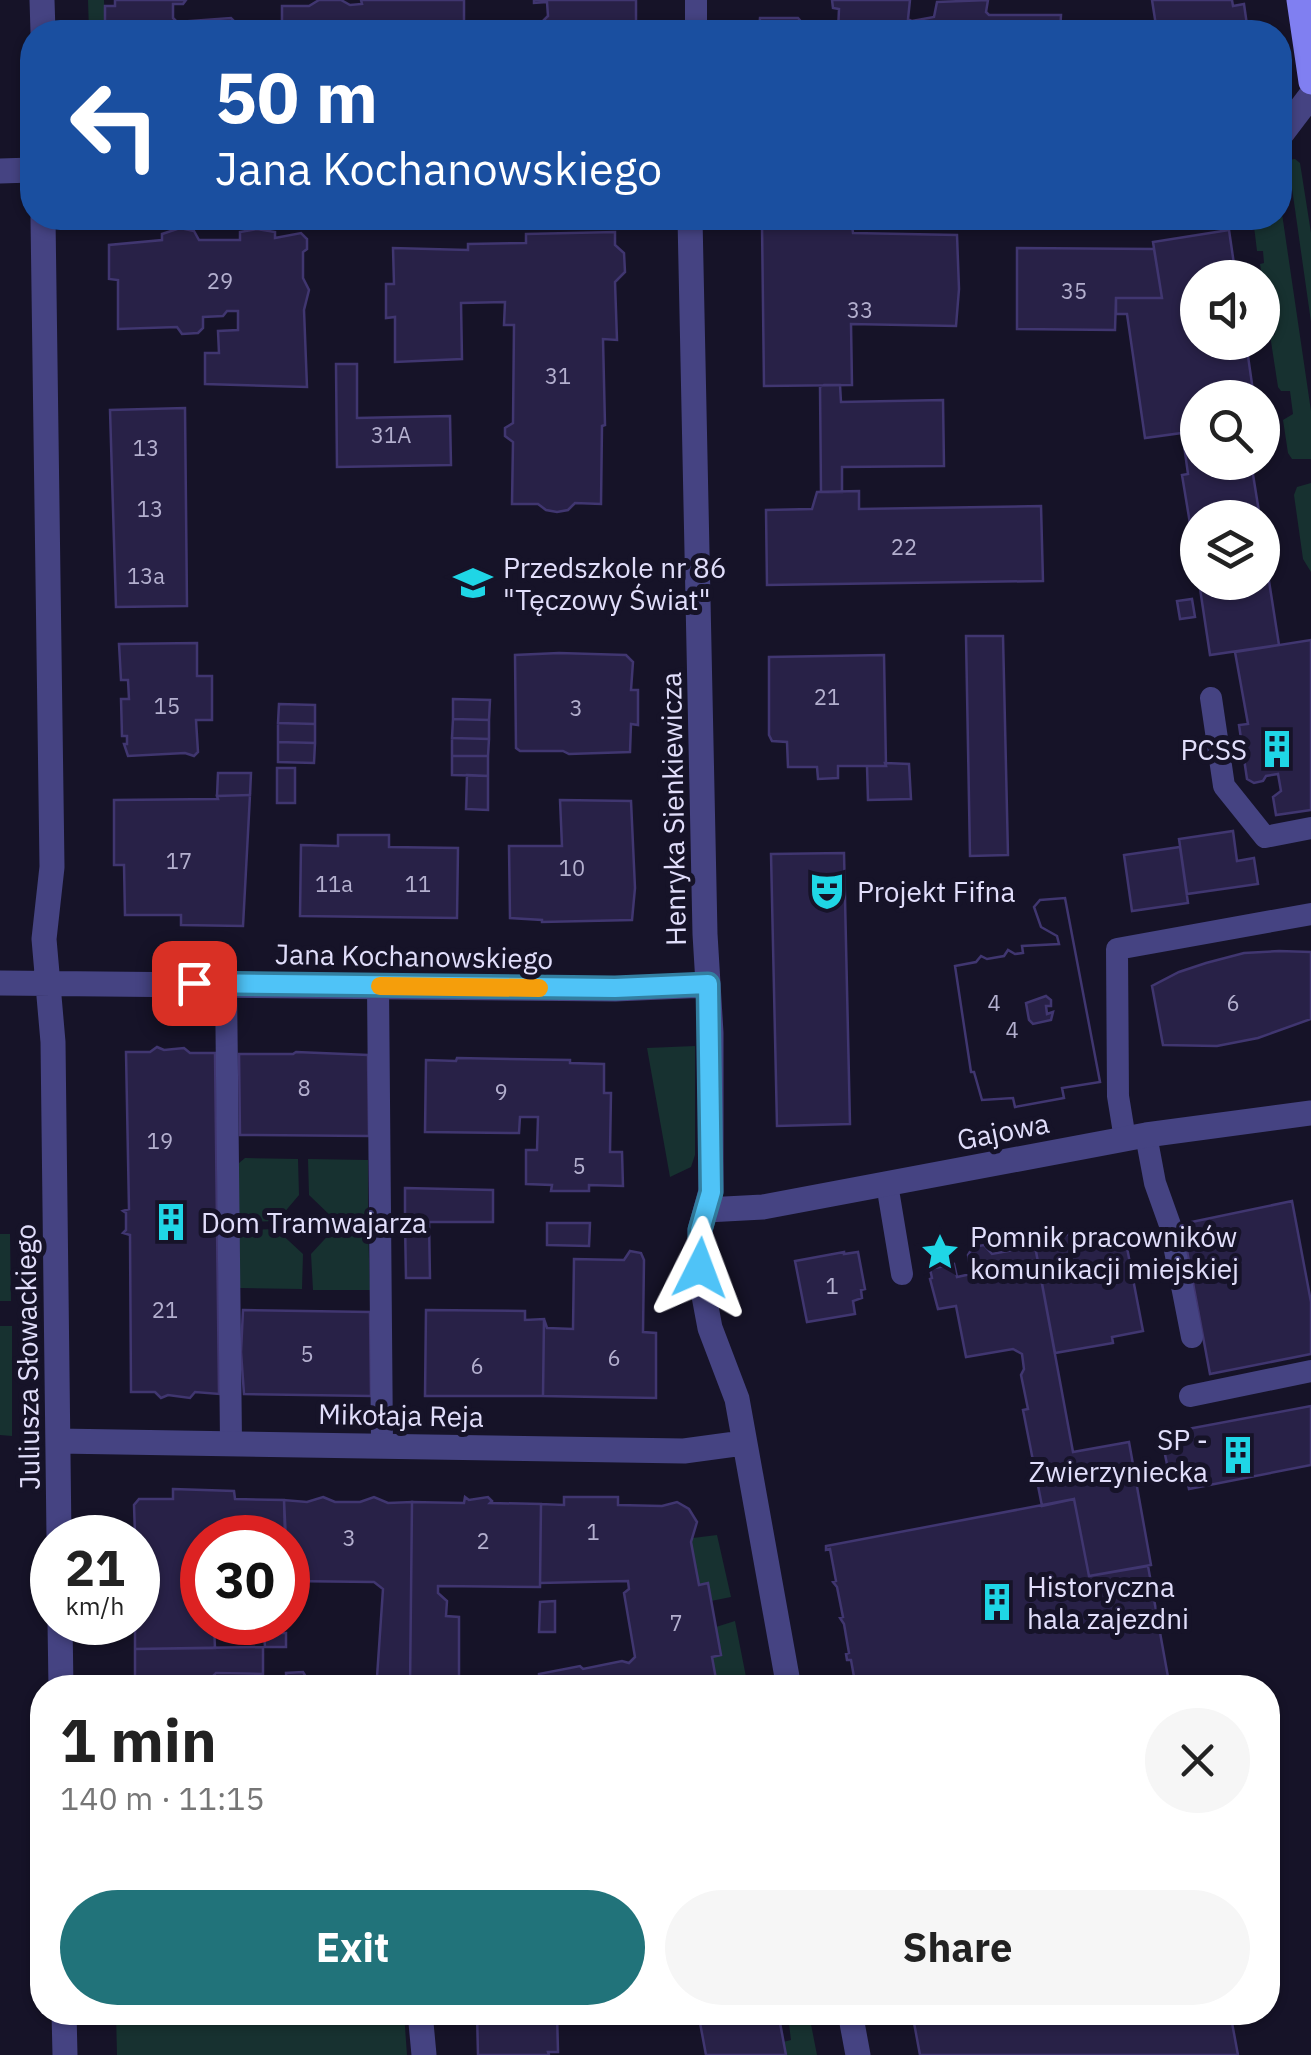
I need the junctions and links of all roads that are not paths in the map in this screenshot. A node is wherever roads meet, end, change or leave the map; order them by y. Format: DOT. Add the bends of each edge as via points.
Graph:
graph roads {
  1 [pos="1299,0"];
  2 [pos="1311,82"];
  3 [pos="1311,95"];
  4 [pos="1292,120"];
  5 [pos="43,230"];
  6 [pos="690,230"];
  7 [pos="1211,698"];
  8 [pos="1311,828"];
  9 [pos="1311,914"];
  10 [pos="0,983"];
  11 [pos="48,984"];
  12 [pos="226,984"];
  13 [pos="708,984"];
  14 [pos="378,986"];
  15 [pos="1311,1113"];
  16 [pos="1136,1137"];
  17 [pos="887,1184"];
  18 [pos="706,1210"];
  19 [pos="902,1274"];
  20 [pos="1192,1337"];
  21 [pos="1311,1371"];
  22 [pos="1190,1396"];
  23 [pos="58,1441"];
  24 [pos="231,1442"];
  25 [pos="743,1443"];
  26 [pos="382,1444"];
  27 [pos="59,1515"];
  28 [pos="60,1645"];
  29 [pos="61,1675"];
  30 [pos="787,1675"];
  31 [pos="64,2025"];
  32 [pos="421,2025"];
  33 [pos="852,2025"];
  34 [pos="65,2055"];
  35 [pos="424,2055"];
  36 [pos="858,2055"];
  1 -- 2 [label="street"];
  3 -- 4 [label="street"];
  5 -- 11 [label="street, Juliusza Słowackiego"];
  6 -- 13 [label="street, Henryka Sienkiewicza"];
  7 -- 8 [label="lane" via="1224,786 1264,837"];
  9 -- 16 [label="lane" via="1117,949 1118,1096"];
  10 -- 11 [label="street, Jana Kochanowskiego"];
  11 -- 12 [label="street, Jana Kochanowskiego"];
  11 -- 23 [label="street, Juliusza Słowackiego"];
  12 -- 14 [label="street, Jana Kochanowskiego"];
  12 -- 24 [label="lane"];
  13 -- 14 [label="street, Jana Kochanowskiego"];
  13 -- 18 [label="street, Henryka Sienkiewicza"];
  14 -- 26 [label="lane"];
  15 -- 16 [label="street, Gajowa"];
  16 -- 17 [label="street, Gajowa"];
  16 -- 20 [label="lane" via="1170,1226"];
  17 -- 18 [label="street, Gajowa"];
  17 -- 19 [label="lane"];
  18 -- 25 [label="street, Henryka Sienkiewicza" via="701,1280"];
  21 -- 22 [label="lane"];
  23 -- 24 [label="street, Mikołaja Reja"];
  23 -- 27 [label="street, Juliusza Słowackiego"];
  24 -- 26 [label="street, Mikołaja Reja"];
  25 -- 26 [label="street, Mikołaja Reja" via="684,1451"];
  25 -- 30 [label="street, Henryka Sienkiewicza"];
  28 -- 29 [label="street"];
  31 -- 34 [label="street"];
  32 -- 35 [label="street"];
  33 -- 36 [label="street"];
}
